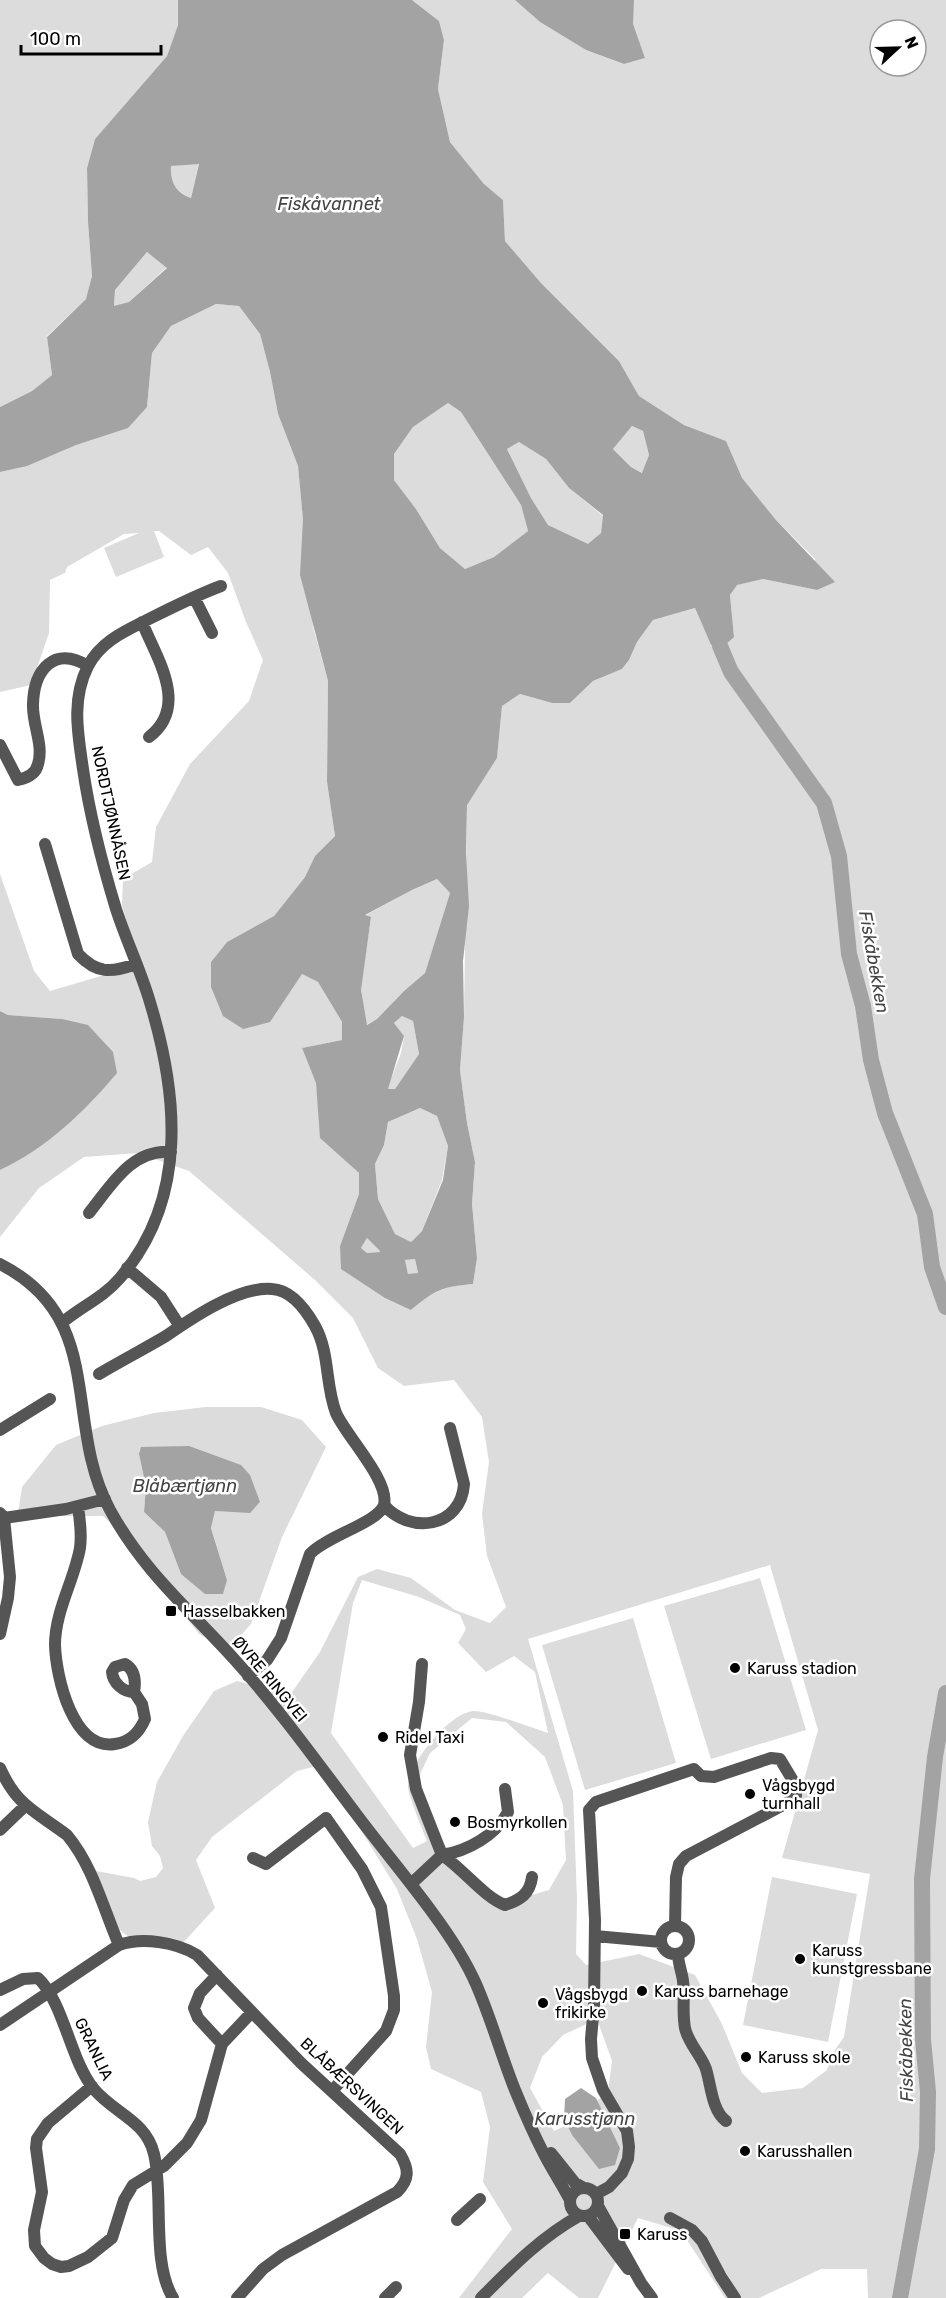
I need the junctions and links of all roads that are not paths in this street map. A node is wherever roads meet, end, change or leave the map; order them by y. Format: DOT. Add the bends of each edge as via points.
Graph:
graph roads {
  1 [pos="221,586"];
  2 [pos="194,597"];
  3 [pos="142,622"];
  4 [pos="212,633"];
  5 [pos="88,666"];
  6 [pos="149,737"];
  7 [pos="0,745"];
  8 [pos="45,844"];
  9 [pos="136,964"];
  10 [pos="171,1152"];
  11 [pos="88,1214"];
  12 [pos="0,1264"];
  13 [pos="127,1268"];
  14 [pos="63,1322"];
  15 [pos="178,1325"];
  16 [pos="99,1374"];
  17 [pos="50,1399"];
  18 [pos="450,1428"];
  19 [pos="0,1430"];
  20 [pos="105,1499"];
  21 [pos="384,1505"];
  22 [pos="78,1507"];
  23 [pos="2,1516"];
  24 [pos="0,1634"];
  25 [pos="422,1664"];
  26 [pos="248,1676"];
  27 [pos="134,1692"];
  28 [pos="0,1768"];
  29 [pos="505,1789"];
  30 [pos="25,1806"];
  31 [pos="0,1830"];
  32 [pos="442,1855"];
  33 [pos="253,1858"];
  34 [pos="532,1878"];
  35 [pos="411,1884"];
  36 [pos="675,1926"];
  37 [pos="595,1936"];
  38 [pos="661,1942"];
  39 [pos="119,1945"];
  40 [pos="678,1954"];
  41 [pos="217,1975"];
  42 [pos="0,1990"];
  43 [pos="47,1992"];
  44 [pos="252,2012"];
  45 [pos="0,2025"];
  46 [pos="222,2044"];
  47 [pos="92,2086"];
  48 [pos="332,2091"];
  49 [pos="726,2121"];
  50 [pos="530,2122"];
  51 [pos="156,2170"];
  52 [pos="584,2188"];
  53 [pos="480,2199"];
  54 [pos="597,2200"];
  55 [pos="570,2203"];
  56 [pos="584,2216"];
  57 [pos="670,2218"];
  58 [pos="457,2220"];
  59 [pos="526,2253"];
  60 [pos="641,2283"];
  61 [pos="396,2287"];
  62 [pos="173,2298"];
  63 [pos="237,2298"];
  64 [pos="385,2298"];
  65 [pos="482,2298"];
  66 [pos="652,2298"];
  67 [pos="735,2298"];
  1 -- 2 [label="street, NORDTJØNNÅSEN"];
  2 -- 3 [label="street, NORDTJØNNÅSEN"];
  2 -- 4 [label="street"];
  3 -- 5 [label="street, NORDTJØNNÅSEN" via="114,636"];
  3 -- 6 [label="street" via="168,688 164,720"];
  5 -- 7 [label="street" via="76,658 62,657 48,664 43,672 33,696 39,758 33,774 18,780"];
  5 -- 9 [label="street, NORDTJØNNÅSEN" via="76,720 84,778 102,865"];
  8 -- 9 [label="street" via="78,954 98,970"];
  9 -- 10 [label="street, NORDTJØNNÅSEN" via="159,1033 172,1114"];
  10 -- 11 [label="street" via="148,1154 132,1163"];
  10 -- 13 [label="street, NORDTJØNNÅSEN" via="160,1211"];
  12 -- 14 [label="street, ØVRE RINGVEI" via="30,1283"];
  13 -- 14 [label="street, NORDTJØNNÅSEN" via="106,1291"];
  13 -- 15 [label="street" via="161,1297"];
  14 -- 20 [label="street, ØVRE RINGVEI" via="74,1356 93,1462"];
  15 -- 16 [label="street"];
  15 -- 21 [label="street" via="224,1301 263,1289 274,1289 295,1299 310,1316 321,1338 332,1402 376,1476"];
  17 -- 19 [label="street"];
  18 -- 21 [label="street" via="464,1484 455,1508 433,1522 414,1524 395,1516"];
  20 -- 22 [label="street"];
  20 -- 26 [label="street, ØVRE RINGVEI" via="127,1540 151,1572"];
  21 -- 26 [label="street" via="365,1522 326,1540 310,1554 281,1638 267,1660"];
  22 -- 23 [label="street"];
  22 -- 27 [label="street" via="80,1546 55,1644 63,1692 82,1732 90,1740 109,1745 128,1740 145,1719"];
  23 -- 24 [label="street" via="10,1577"];
  25 -- 32 [label="street" via="410,1755 416,1789"];
  26 -- 35 [label="street, ØVRE RINGVEI" via="307,1746"];
  28 -- 30 [label="street"];
  29 -- 32 [label="street" via="508,1812 496,1828 472,1845"];
  30 -- 31 [label="street"];
  30 -- 39 [label="street" via="73,1842"];
  32 -- 34 [label="street" via="505,1905 525,1896"];
  32 -- 35 [label="street"];
  33 -- 48 [label="street" via="266,1864 326,1818 356,1860 381,1907 394,1996 391,2020 380,2040"];
  35 -- 50 [label="street, ØVRE RINGVEI" via="454,1943 473,1978"];
  36 -- 37 [label="street" via="676,1877 682,1860 796,1796 795,1784 780,1759 771,1758 714,1777 701,1776 694,1769 596,1802 588,1815"];
  36 -- 38 [label="street" via="667,1929"];
  36 -- 40 [label="street" via="684,1929 689,1937 686,1949"];
  37 -- 38 [label="street"];
  37 -- 54 [label="street" via="593,2063 606,2097 627,2131 629,2148 622,2173"];
  38 -- 40 [label="street" via="665,1950"];
  39 -- 41 [label="street, BLÅBÆRSVINGEN" via="147,1942 180,1947 197,1955"];
  39 -- 43 [label="street, BLÅBÆRSVINGEN"];
  40 -- 49 [label="street" via="687,2035 698,2050 715,2102"];
  41 -- 44 [label="street, BLÅBÆRSVINGEN"];
  41 -- 46 [label="street" via="194,2005 198,2018"];
  42 -- 43 [label="street" via="34,1978"];
  43 -- 45 [label="street, BLÅBÆRSVINGEN"];
  43 -- 47 [label="street, GRANLIA"];
  44 -- 46 [label="street"];
  44 -- 48 [label="street, BLÅBÆRSVINGEN"];
  46 -- 51 [label="street" via="201,2120 187,2143"];
  47 -- 51 [label="street, GRANLIA" via="147,2136"];
  47 -- 51 [label="street" via="48,2123 37,2139 42,2192 34,2230 38,2252 61,2266 79,2262 98,2251 112,2238 133,2185"];
  48 -- 63 [label="street, BLÅBÆRSVINGEN" via="400,2154 408,2175 404,2184 387,2198 282,2255 263,2269"];
  50 -- 52 [label="street, ØVRE RINGVEI" via="575,2183"];
  50 -- 55 [label="street, ØVRE RINGVEI"];
  51 -- 62 [label="street, GRANLIA" via="162,2272"];
  52 -- 54 [label="street" via="593,2191"];
  52 -- 55 [label="street" via="575,2191"];
  53 -- 58 [label="street"];
  54 -- 56 [label="street" via="596,2210"];
  54 -- 60 [label="street"];
  55 -- 56 [label="street"];
  55 -- 59 [label="street"];
  56 -- 59 [label="street" via="560,2227"];
  56 -- 60 [label="street"];
  57 -- 67 [label="street" via="692,2230 702,2241"];
  59 -- 65 [label="street"];
  60 -- 66 [label="street"];
  61 -- 64 [label="street"];
}
